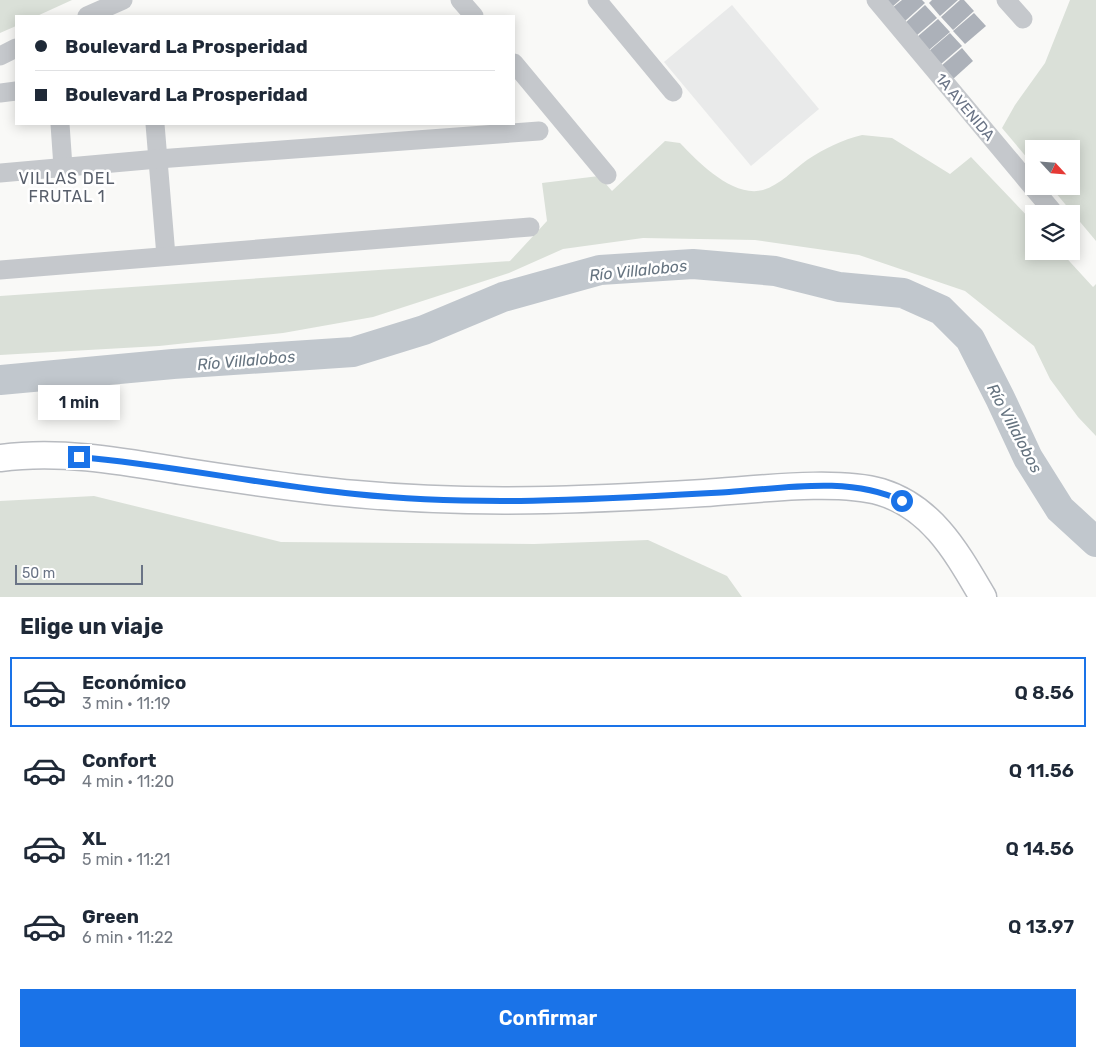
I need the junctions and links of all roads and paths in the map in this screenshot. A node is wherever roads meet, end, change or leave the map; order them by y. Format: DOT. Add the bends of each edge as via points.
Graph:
graph roads {
  1 [pos="123,0"];
  2 [pos="460,0"];
  3 [pos="597,0"];
  4 [pos="876,0"];
  5 [pos="1006,0"];
  6 [pos="89,15"];
  7 [pos="473,15"];
  8 [pos="1022,18"];
  9 [pos="15,48"];
  10 [pos="0,56"];
  11 [pos="515,64"];
  12 [pos="15,91"];
  13 [pos="673,92"];
  14 [pos="0,93"];
  15 [pos="60,125"];
  16 [pos="156,125"];
  17 [pos="539,131"];
  18 [pos="158,159"];
  19 [pos="63,167"];
  20 [pos="0,173"];
  21 [pos="607,175"];
  22 [pos="1047,205"];
  23 [pos="530,227"];
  24 [pos="166,256"];
  25 [pos="0,270"];
  26 [pos="0,458"];
  27 [pos="983,597"];
  1 -- 6 [label="street"];
  2 -- 7 [label="street"];
  3 -- 13 [label="street"];
  4 -- 22 [label="street, 1A AVENIDA"];
  5 -- 8 [label="street"];
  9 -- 10 [label="street"];
  11 -- 21 [label="street"];
  12 -- 14 [label="street"];
  15 -- 19 [label="street"];
  16 -- 18 [label="street"];
  17 -- 18 [label="street"];
  18 -- 19 [label="street"];
  18 -- 24 [label="street"];
  19 -- 20 [label="street"];
  23 -- 24 [label="street"];
  24 -- 25 [label="street"];
  26 -- 27 [label="main road" via="36,454 82,457 319,490 452,500 550,502 786,488 863,489 890,495 924,514 947,540"];
}
